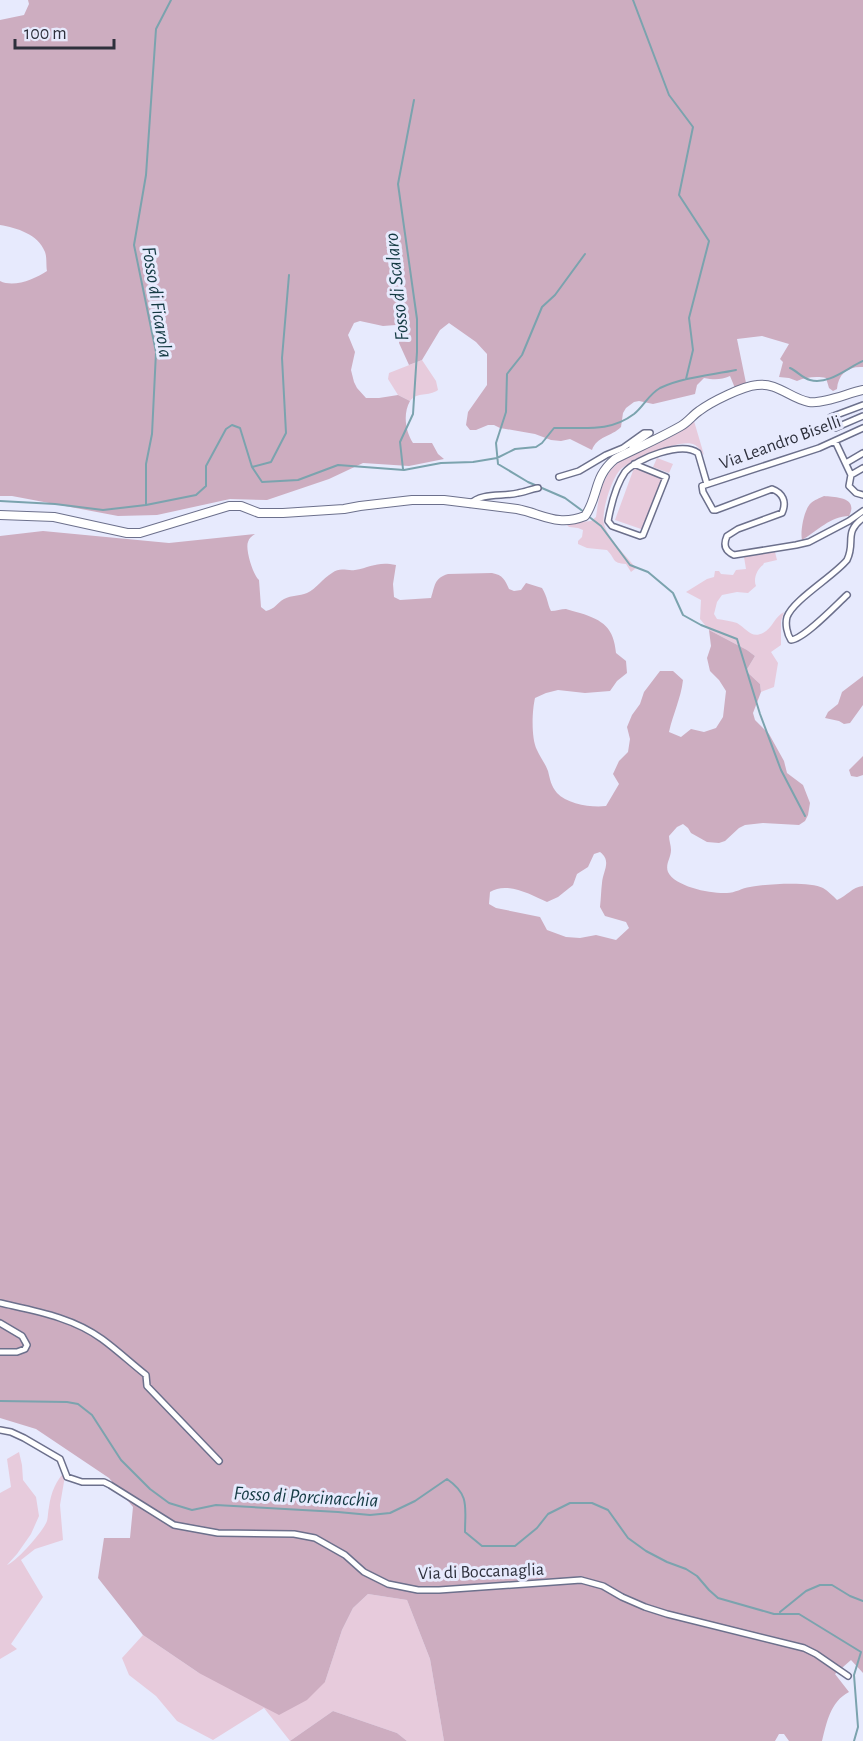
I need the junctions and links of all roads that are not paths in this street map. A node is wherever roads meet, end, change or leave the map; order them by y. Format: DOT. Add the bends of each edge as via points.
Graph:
graph roads {
  1 [pos="863,390"];
  2 [pos="863,405"];
  3 [pos="863,416"];
  4 [pos="863,428"];
  5 [pos="835,441"];
  6 [pos="633,450"];
  7 [pos="863,453"];
  8 [pos="846,463"];
  9 [pos="634,464"];
  10 [pos="863,468"];
  11 [pos="851,475"];
  12 [pos="560,477"];
  13 [pos="707,484"];
  14 [pos="538,488"];
  15 [pos="863,495"];
  16 [pos="470,504"];
  17 [pos="863,511"];
  18 [pos="0,515"];
  19 [pos="863,518"];
  20 [pos="847,595"];
  21 [pos="0,1303"];
  22 [pos="0,1323"];
  23 [pos="0,1352"];
  24 [pos="0,1430"];
  25 [pos="219,1461"];
  26 [pos="848,1676"];
  1 -- 6 [label="main road" via="808,402 773,386 755,385 707,405 684,424"];
  2 -- 3 [label="street" via="831,417 834,428"];
  4 -- 5 [label="street, Via Leandro Biselli"];
  5 -- 8 [label="street"];
  5 -- 13 [label="street, Via Leandro Biselli"];
  6 -- 12 [label="street" via="633,445 650,433"];
  6 -- 16 [label="main road" via="609,464 598,481 587,514 572,519 549,520 527,511"];
  7 -- 8 [label="street"];
  8 -- 11 [label="street"];
  9 -- 9 [label="street" via="666,477 642,536 608,521 620,480"];
  9 -- 13 [label="street" via="662,452 690,449 698,453"];
  10 -- 11 [label="street"];
  11 -- 15 [label="street" via="849,486"];
  13 -- 17 [label="street" via="702,486 703,492 713,510 772,489 785,503 779,515 727,536 725,548 734,555 809,542"];
  14 -- 16 [label="street" via="480,498"];
  16 -- 18 [label="main road" via="412,500 283,513 259,513 229,506 140,533 54,518"];
  19 -- 20 [label="street" via="854,525 847,560 807,594 788,617 790,640 802,635"];
  21 -- 25 [label="street" via="56,1317 101,1338 146,1375 147,1386"];
  22 -- 23 [label="street" via="22,1336 27,1345 16,1352"];
  24 -- 26 [label="street, Via di Boccanaglia" via="24,1438 60,1459 67,1477 110,1485 174,1525 218,1533 315,1538 345,1555 364,1572 388,1584 418,1590 581,1580 667,1614 804,1648"];
}
